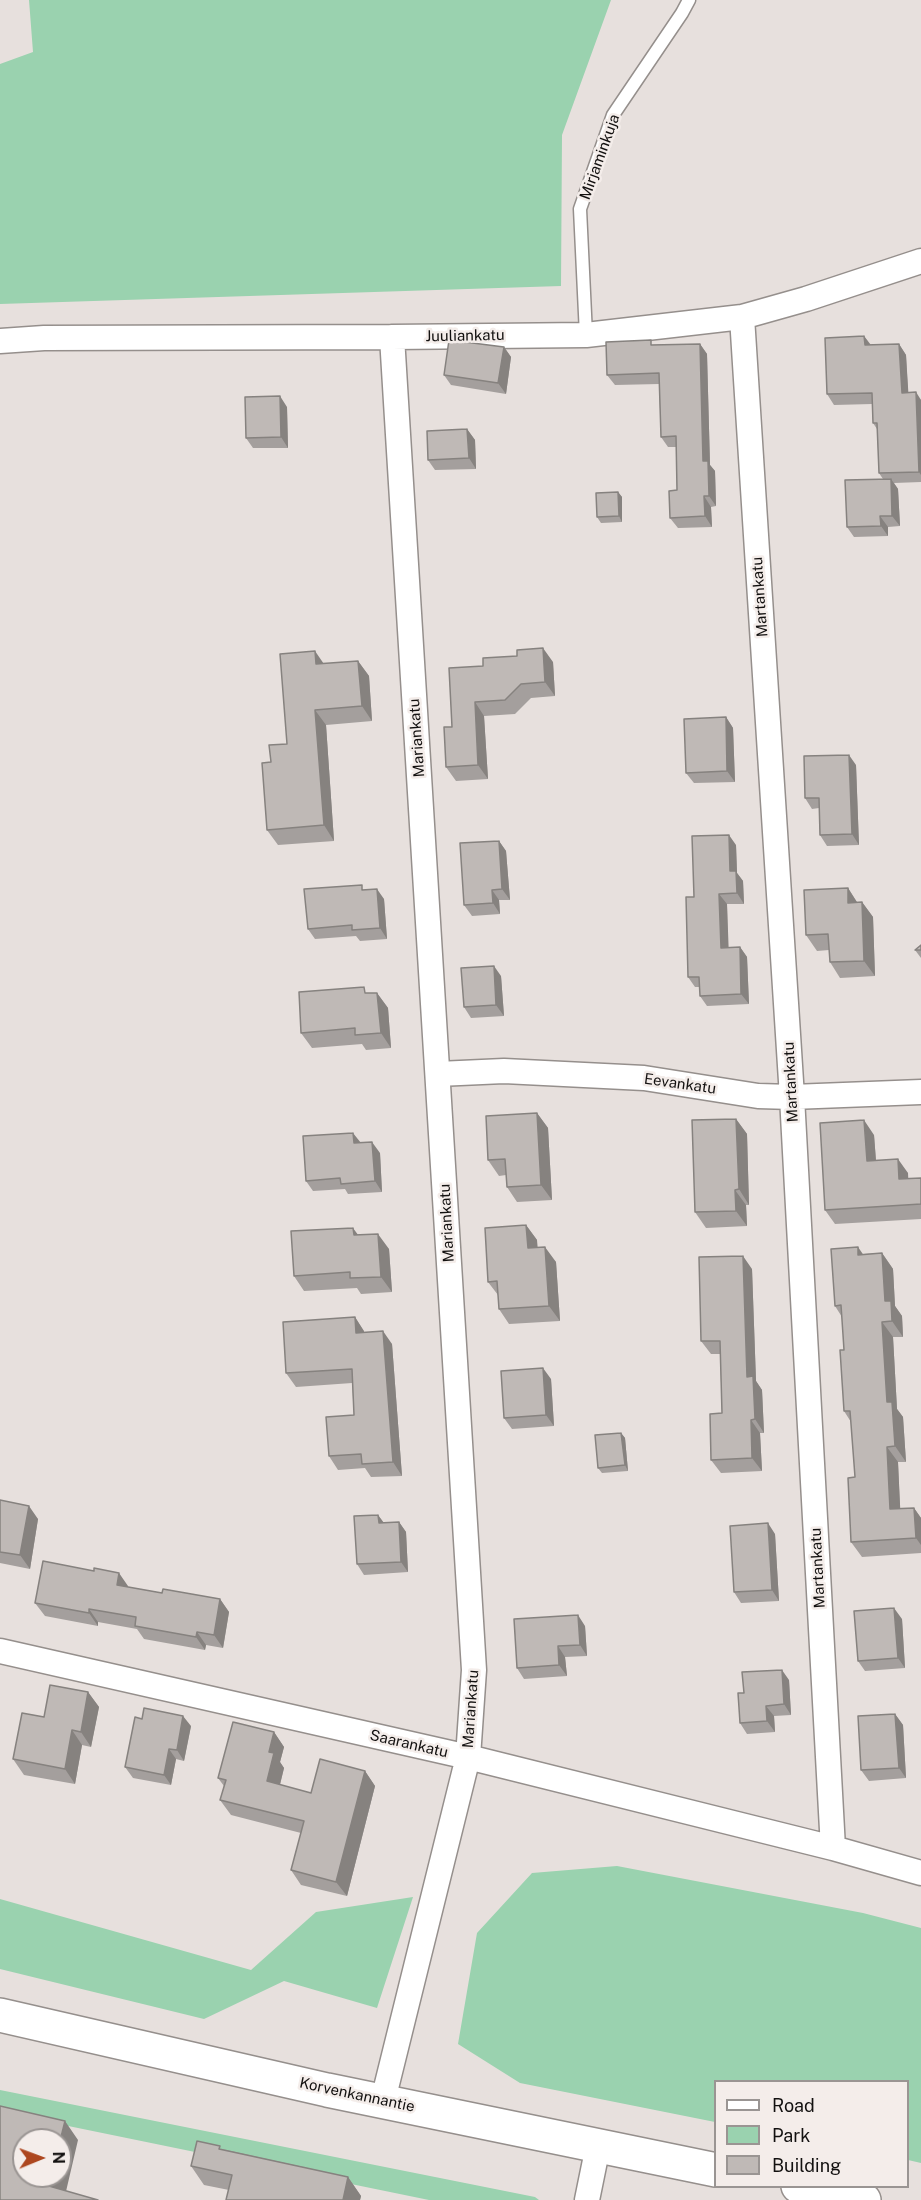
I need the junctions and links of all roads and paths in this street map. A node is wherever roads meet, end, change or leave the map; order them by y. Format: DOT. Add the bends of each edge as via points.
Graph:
graph roads {
  1 [pos="689,0"];
  2 [pos="921,261"];
  3 [pos="742,317"];
  4 [pos="586,334"];
  5 [pos="392,337"];
  6 [pos="0,341"];
  7 [pos="438,1074"];
  8 [pos="921,1092"];
  9 [pos="792,1097"];
  10 [pos="0,1651"];
  11 [pos="468,1757"];
  12 [pos="832,1848"];
  13 [pos="921,1874"];
  14 [pos="0,2015"];
  15 [pos="383,2100"];
  16 [pos="598,2146"];
  17 [pos="714,2170"];
  18 [pos="803,2188"];
  19 [pos="587,2200"];
  20 [pos="864,2200"];
  1 -- 4 [label="lane, Mirjaminkuja" via="613,115 580,209"];
  2 -- 3 [label="street, Juuliankatu"];
  3 -- 4 [label="street, Juuliankatu"];
  3 -- 9 [label="street, Martankatu"];
  4 -- 5 [label="street, Juuliankatu"];
  5 -- 6 [label="street, Juuliankatu"];
  5 -- 7 [label="street, Mariankatu"];
  7 -- 9 [label="street, Eevankatu" via="504,1071 644,1078 758,1096"];
  7 -- 11 [label="street, Mariankatu" via="474,1670"];
  8 -- 9 [label="street, Eevankatu"];
  9 -- 12 [label="street, Martankatu"];
  10 -- 11 [label="street, Saarankatu"];
  11 -- 12 [label="street, Saarankatu"];
  11 -- 15 [label="street, Mariankatu"];
  12 -- 13 [label="street, Saarankatu"];
  14 -- 15 [label="main road, Korvenkannantie"];
  15 -- 16 [label="main road, Korvenkannantie"];
  16 -- 17 [label="main road, Korvenkannantie"];
  16 -- 19 [label="street"];
  18 -- 20 [label="main road"];
}
